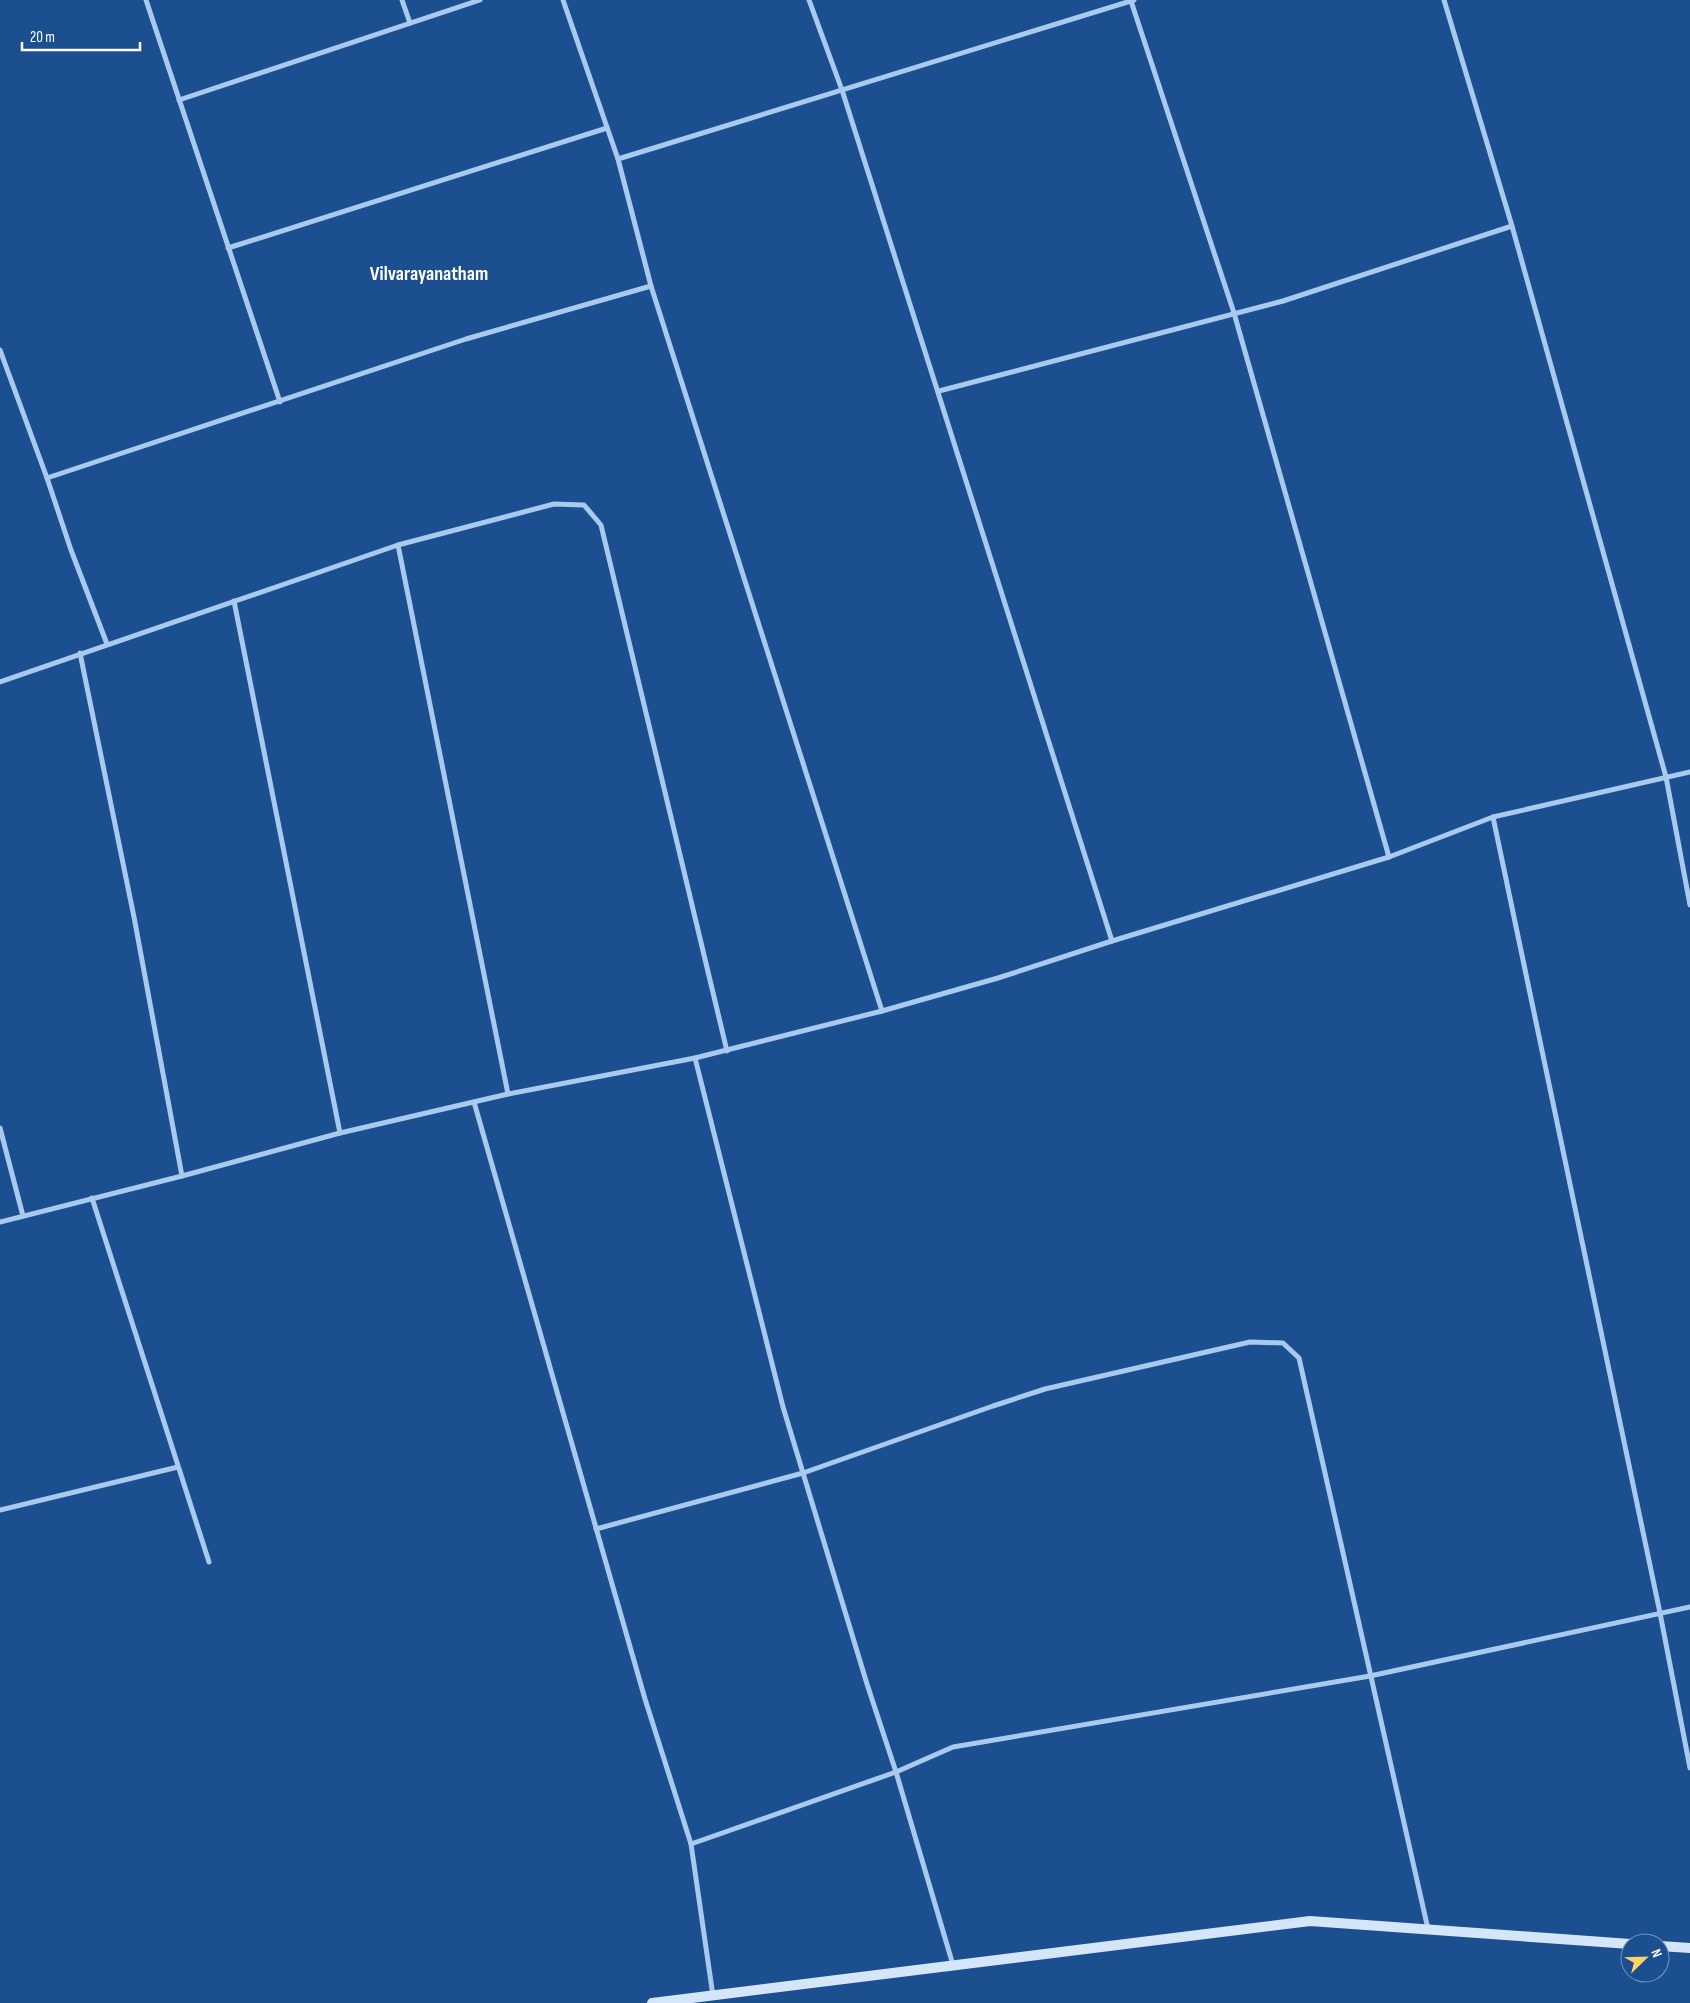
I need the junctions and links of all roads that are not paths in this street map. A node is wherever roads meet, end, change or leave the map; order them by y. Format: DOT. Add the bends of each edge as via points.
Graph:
graph roads {
  1 [pos="146,0"];
  2 [pos="402,0"];
  3 [pos="480,0"];
  4 [pos="563,0"];
  5 [pos="809,0"];
  6 [pos="1132,0"];
  7 [pos="1444,0"];
  8 [pos="410,23"];
  9 [pos="842,90"];
  10 [pos="179,100"];
  11 [pos="608,128"];
  12 [pos="618,159"];
  13 [pos="1512,226"];
  14 [pos="228,248"];
  15 [pos="651,286"];
  16 [pos="1234,313"];
  17 [pos="0,350"];
  18 [pos="939,391"];
  19 [pos="280,402"];
  20 [pos="47,478"];
  21 [pos="398,545"];
  22 [pos="234,601"];
  23 [pos="107,644"];
  24 [pos="80,654"];
  25 [pos="0,682"];
  26 [pos="1690,772"];
  27 [pos="1666,777"];
  28 [pos="1493,817"];
  29 [pos="1389,857"];
  30 [pos="1690,905"];
  31 [pos="1112,941"];
  32 [pos="882,1011"];
  33 [pos="727,1051"];
  34 [pos="695,1058"];
  35 [pos="508,1094"];
  36 [pos="474,1102"];
  37 [pos="0,1128"];
  38 [pos="340,1133"];
  39 [pos="182,1176"];
  40 [pos="92,1198"];
  41 [pos="24,1216"];
  42 [pos="0,1222"];
  43 [pos="178,1467"];
  44 [pos="803,1473"];
  45 [pos="0,1510"];
  46 [pos="596,1529"];
  47 [pos="208,1562"];
  48 [pos="1690,1607"];
  49 [pos="1660,1613"];
  50 [pos="1370,1676"];
  51 [pos="1690,1768"];
  52 [pos="896,1772"];
  53 [pos="692,1844"];
  54 [pos="1428,1929"];
  55 [pos="1620,1943"];
  56 [pos="1670,1947"];
  57 [pos="1690,1948"];
  58 [pos="953,1965"];
  59 [pos="713,1996"];
  60 [pos="652,2003"];
  1 -- 10 [label="street"];
  2 -- 8 [label="street"];
  3 -- 8 [label="street"];
  4 -- 11 [label="street"];
  5 -- 9 [label="street"];
  6 -- 9 [label="street"];
  6 -- 16 [label="street"];
  7 -- 13 [label="street"];
  8 -- 10 [label="street"];
  9 -- 12 [label="street"];
  9 -- 18 [label="street"];
  10 -- 14 [label="street"];
  11 -- 12 [label="street"];
  11 -- 14 [label="street"];
  12 -- 15 [label="street"];
  13 -- 16 [label="street" via="1283,301"];
  13 -- 27 [label="street"];
  14 -- 19 [label="street"];
  15 -- 19 [label="street" via="466,339"];
  15 -- 32 [label="street"];
  16 -- 18 [label="street"];
  16 -- 29 [label="street"];
  17 -- 20 [label="street"];
  18 -- 31 [label="street"];
  19 -- 20 [label="street"];
  20 -- 23 [label="street"];
  21 -- 22 [label="street"];
  21 -- 33 [label="street" via="554,504 584,505 601,525"];
  21 -- 35 [label="street"];
  22 -- 23 [label="street"];
  22 -- 38 [label="street"];
  23 -- 24 [label="street"];
  24 -- 25 [label="street"];
  24 -- 39 [label="street" via="134,917"];
  26 -- 27 [label="street"];
  27 -- 28 [label="street"];
  27 -- 30 [label="street"];
  28 -- 29 [label="street"];
  28 -- 49 [label="street"];
  29 -- 31 [label="street"];
  31 -- 32 [label="street"];
  32 -- 33 [label="street"];
  33 -- 34 [label="street"];
  34 -- 35 [label="street"];
  34 -- 44 [label="street" via="783,1407"];
  35 -- 36 [label="street"];
  36 -- 38 [label="street"];
  36 -- 46 [label="street"];
  37 -- 41 [label="street"];
  38 -- 39 [label="street"];
  39 -- 40 [label="street"];
  40 -- 41 [label="street"];
  40 -- 43 [label="street"];
  41 -- 42 [label="street"];
  43 -- 45 [label="street"];
  43 -- 47 [label="street"];
  44 -- 46 [label="street"];
  44 -- 50 [label="street" via="1045,1389 1250,1342 1283,1343 1299,1358"];
  44 -- 52 [label="street"];
  46 -- 53 [label="street" via="645,1699"];
  48 -- 49 [label="street"];
  49 -- 50 [label="street"];
  49 -- 51 [label="street"];
  50 -- 52 [label="street" via="953,1747"];
  50 -- 54 [label="street"];
  52 -- 53 [label="street"];
  52 -- 58 [label="street"];
  53 -- 59 [label="street"];
  54 -- 55 [label="street"];
  54 -- 58 [label="street" via="1310,1921"];
  56 -- 57 [label="street"];
  58 -- 59 [label="street"];
  59 -- 60 [label="street"];
}
